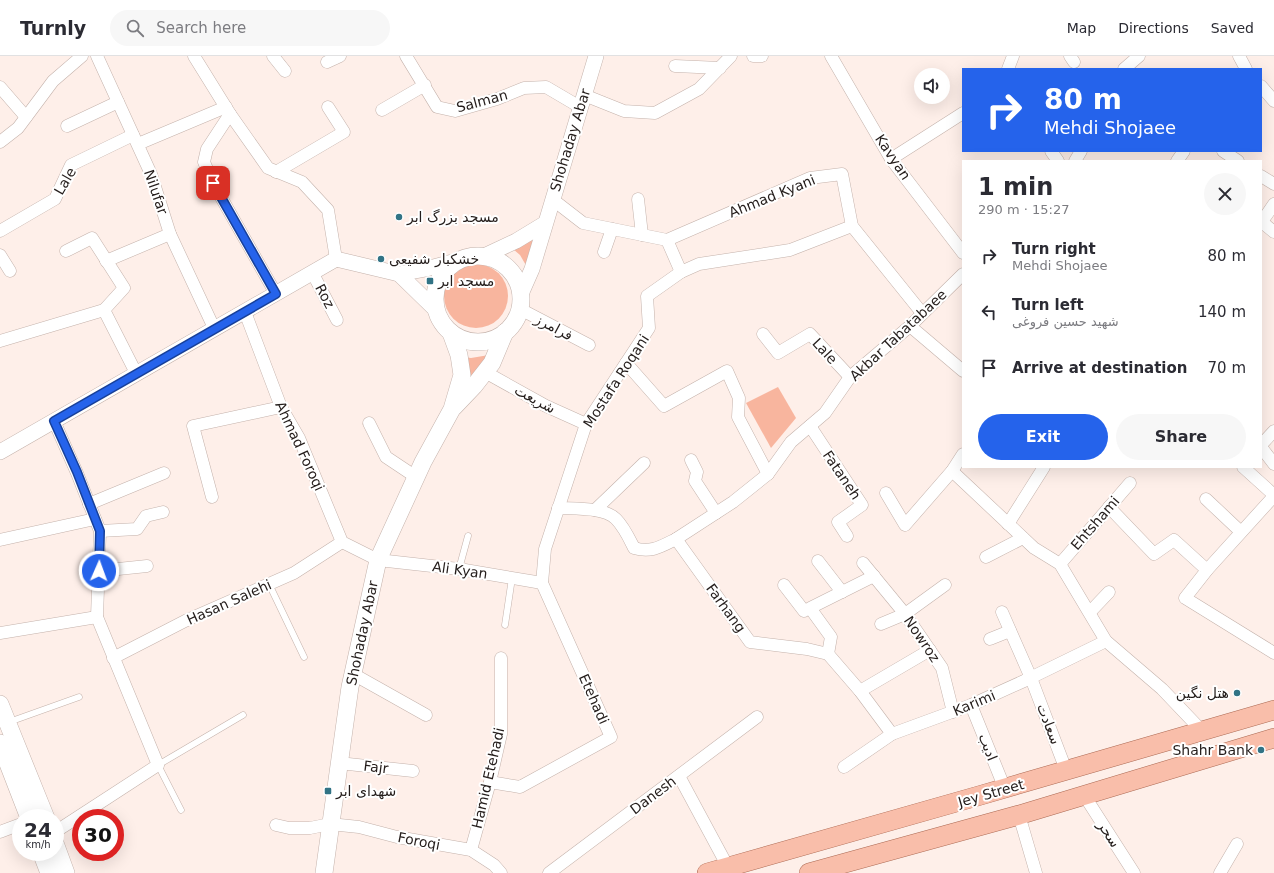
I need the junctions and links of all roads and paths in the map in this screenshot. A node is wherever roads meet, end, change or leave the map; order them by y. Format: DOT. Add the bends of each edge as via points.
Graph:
graph roads {
  1 [pos="82,56"];
  2 [pos="97,56"];
  3 [pos="273,56"];
  4 [pos="340,56"];
  5 [pos="596,56"];
  6 [pos="731,56"];
  7 [pos="753,56"];
  8 [pos="762,56"];
  9 [pos="831,56"];
  10 [pos="1013,56"];
  11 [pos="1139,56"];
  12 [pos="1238,56"];
  13 [pos="410,57"];
  14 [pos="200,58"];
  15 [pos="326,62"];
  16 [pos="675,66"];
  17 [pos="720,68"];
  18 [pos="1008,68"];
  19 [pos="1125,68"];
  20 [pos="1245,68"];
  21 [pos="285,71"];
  22 [pos="425,85"];
  23 [pos="0,87"];
  24 [pos="1262,87"];
  25 [pos="582,101"];
  26 [pos="1274,101"];
  27 [pos="118,102"];
  28 [pos="328,107"];
  29 [pos="228,110"];
  30 [pos="382,110"];
  31 [pos="962,115"];
  32 [pos="26,117"];
  33 [pos="67,126"];
  34 [pos="135,140"];
  35 [pos="0,142"];
  36 [pos="1224,152"];
  37 [pos="891,159"];
  38 [pos="1236,160"];
  39 [pos="276,172"];
  40 [pos="1262,177"];
  41 [pos="1274,184"];
  42 [pos="552,199"];
  43 [pos="638,199"];
  44 [pos="1274,204"];
  45 [pos="1262,223"];
  46 [pos="544,224"];
  47 [pos="852,226"];
  48 [pos="612,229"];
  49 [pos="0,231"];
  50 [pos="1274,232"];
  51 [pos="170,234"];
  52 [pos="642,235"];
  53 [pos="667,240"];
  54 [pos="66,251"];
  55 [pos="604,252"];
  56 [pos="962,252"];
  57 [pos="0,255"];
  58 [pos="484,256"];
  59 [pos="336,259"];
  60 [pos="456,261"];
  61 [pos="106,262"];
  62 [pos="10,271"];
  63 [pos="312,272"];
  64 [pos="681,272"];
  65 [pos="399,274"];
  66 [pos="962,275"];
  67 [pos="276,294"];
  68 [pos="521,301"];
  69 [pos="104,310"];
  70 [pos="436,310"];
  71 [pos="245,312"];
  72 [pos="922,314"];
  73 [pos="337,320"];
  74 [pos="910,326"];
  75 [pos="214,328"];
  76 [pos="505,332"];
  77 [pos="451,333"];
  78 [pos="763,334"];
  79 [pos="0,341"];
  80 [pos="589,345"];
  81 [pos="626,363"];
  82 [pos="962,370"];
  83 [pos="486,372"];
  84 [pos="136,373"];
  85 [pos="850,377"];
  86 [pos="281,407"];
  87 [pos="452,409"];
  88 [pos="54,421"];
  89 [pos="368,422"];
  90 [pos="586,424"];
  91 [pos="810,426"];
  92 [pos="1274,431"];
  93 [pos="1262,445"];
  94 [pos="1262,447"];
  95 [pos="0,452"];
  96 [pos="962,456"];
  97 [pos="691,460"];
  98 [pos="644,463"];
  99 [pos="1274,464"];
  100 [pos="1043,468"];
  101 [pos="1244,468"];
  102 [pos="952,471"];
  103 [pos="164,473"];
  104 [pos="768,474"];
  105 [pos="416,477"];
  106 [pos="1130,483"];
  107 [pos="886,493"];
  108 [pos="212,497"];
  109 [pos="1206,499"];
  110 [pos="1272,501"];
  111 [pos="89,504"];
  112 [pos="1109,507"];
  113 [pos="558,508"];
  114 [pos="595,510"];
  115 [pos="163,512"];
  116 [pos="716,513"];
  117 [pos="95,519"];
  118 [pos="1008,524"];
  119 [pos="100,531"];
  120 [pos="1241,532"];
  121 [pos="468,536"];
  122 [pos="847,536"];
  123 [pos="1023,538"];
  124 [pos="0,540"];
  125 [pos="676,540"];
  126 [pos="342,542"];
  127 [pos="986,557"];
  128 [pos="378,560"];
  129 [pos="818,561"];
  130 [pos="863,564"];
  131 [pos="1060,564"];
  132 [pos="147,566"];
  133 [pos="458,569"];
  134 [pos="1207,570"];
  135 [pos="99,571"];
  136 [pos="874,576"];
  137 [pos="512,578"];
  138 [pos="542,583"];
  139 [pos="269,584"];
  140 [pos="784,585"];
  141 [pos="945,585"];
  142 [pos="842,592"];
  143 [pos="1109,592"];
  144 [pos="804,612"];
  145 [pos="1002,612"];
  146 [pos="1090,612"];
  147 [pos="905,614"];
  148 [pos="97,617"];
  149 [pos="881,624"];
  150 [pos="505,625"];
  151 [pos="1010,631"];
  152 [pos="0,633"];
  153 [pos="990,639"];
  154 [pos="1106,641"];
  155 [pos="930,650"];
  156 [pos="1274,653"];
  157 [pos="828,654"];
  158 [pos="304,657"];
  159 [pos="113,658"];
  160 [pos="501,658"];
  161 [pos="353,674"];
  162 [pos="1031,678"];
  163 [pos="860,691"];
  164 [pos="79,696"];
  165 [pos="0,704"];
  166 [pos="971,705"];
  167 [pos="1274,710"];
  168 [pos="953,712"];
  169 [pos="243,715"];
  170 [pos="426,715"];
  171 [pos="757,717"];
  172 [pos="7,722"];
  173 [pos="1202,731"];
  174 [pos="892,734"];
  175 [pos="1274,738"];
  176 [pos="0,743"];
  177 [pos="339,762"];
  178 [pos="158,765"];
  179 [pos="844,767"];
  180 [pos="1066,770"];
  181 [pos="412,772"];
  182 [pos="679,776"];
  183 [pos="490,782"];
  184 [pos="1005,789"];
  185 [pos="1084,795"];
  186 [pos="26,809"];
  187 [pos="42,809"];
  188 [pos="181,810"];
  189 [pos="1019,815"];
  190 [pos="330,824"];
  191 [pos="276,825"];
  192 [pos="64,826"];
  193 [pos="12,827"];
  194 [pos="0,832"];
  195 [pos="1237,844"];
  196 [pos="471,850"];
  197 [pos="44,861"];
  198 [pos="62,861"];
  199 [pos="728,867"];
  200 [pos="49,873"];
  201 [pos="66,873"];
  202 [pos="324,873"];
  203 [pos="501,873"];
  204 [pos="549,873"];
  205 [pos="707,873"];
  206 [pos="809,873"];
  207 [pos="1036,873"];
  208 [pos="1134,873"];
  209 [pos="1220,873"];
  1 -- 32 [label="street" via="53,82"];
  2 -- 27 [label="street, Nilufar"];
  3 -- 21 [label="street"];
  4 -- 15 [label="street"];
  5 -- 25 [label="street, Shohaday Abar"];
  6 -- 17 [label="street"];
  7 -- 8 [label="street"];
  9 -- 37 [label="street, Kavyan"];
  10 -- 18 [label="street"];
  11 -- 19 [label="street"];
  12 -- 20 [label="street"];
  13 -- 22 [label="street, Salman"];
  14 -- 29 [label="street"];
  16 -- 17 [label="street"];
  17 -- 25 [label="street" via="699,90 655,113 624,111"];
  22 -- 25 [label="street, Salman" via="437,107 455,110 497,99 524,88 546,87"];
  22 -- 30 [label="street"];
  23 -- 32 [label="street"];
  24 -- 26 [label="street"];
  25 -- 42 [label="street, Shohaday Abar"];
  27 -- 33 [label="street"];
  27 -- 34 [label="street, Nilufar"];
  28 -- 39 [label="street" via="344,132"];
  29 -- 34 [label="street, Lale"];
  29 -- 39 [label="street" via="268,168"];
  29 -- 67 [label="street" via="207,149 204,162 213,183"];
  31 -- 37 [label="street"];
  32 -- 35 [label="street" via="18,128"];
  34 -- 49 [label="street, Lale" via="71,165 55,199"];
  34 -- 51 [label="street, Nilufar" via="151,174"];
  36 -- 38 [label="street"];
  37 -- 56 [label="street, Kavyan"];
  39 -- 59 [label="street" via="302,182 328,210"];
  40 -- 41 [label="street"];
  42 -- 46 [label="street, Shohaday Abar"];
  42 -- 48 [label="street" via="583,223"];
  43 -- 52 [label="street"];
  44 -- 45 [label="street"];
  45 -- 50 [label="street"];
  46 -- 58 [label="street" via="516,242"];
  46 -- 68 [label="street, Shohaday Abar"];
  47 -- 53 [label="street, Ahmad Kyani" via="842,174 810,178"];
  47 -- 64 [label="street, Mostafa Roqani" via="790,250 699,264"];
  47 -- 72 [label="street, Ahmad Kyani"];
  48 -- 52 [label="street"];
  48 -- 55 [label="street"];
  51 -- 61 [label="street"];
  51 -- 75 [label="street, Nilufar"];
  52 -- 53 [label="street"];
  53 -- 64 [label="street"];
  54 -- 61 [label="street" via="92,238"];
  57 -- 62 [label="street"];
  58 -- 60 [label="main road" via="470,256"];
  58 -- 68 [label="main road" via="498,260 509,269 517,280"];
  59 -- 63 [label="street"];
  59 -- 65 [label="street"];
  60 -- 65 [label="street"];
  60 -- 70 [label="main road" via="445,270 438,282 434,296"];
  61 -- 69 [label="street" via="124,288"];
  63 -- 67 [label="street"];
  63 -- 73 [label="street, Roz"];
  64 -- 81 [label="street, Mostafa Roqani" via="647,296 649,328"];
  65 -- 70 [label="street"];
  66 -- 72 [label="street, Akbar Tabatabaee"];
  67 -- 71 [label="street"];
  68 -- 76 [label="main road" via="514,322"];
  68 -- 80 [label="street, فرامرز"];
  69 -- 79 [label="street"];
  69 -- 84 [label="street"];
  70 -- 77 [label="main road" via="442,323"];
  71 -- 75 [label="street"];
  71 -- 86 [label="street, Ahmad Foroqi"];
  72 -- 74 [label="street, Akbar Tabatabaee"];
  74 -- 82 [label="street"];
  74 -- 85 [label="street, Akbar Tabatabaee"];
  75 -- 84 [label="street"];
  76 -- 77 [label="main road" via="492,339 478,342 464,340"];
  76 -- 83 [label="main road"];
  77 -- 87 [label="main road" via="459,354 462,375"];
  78 -- 85 [label="street, Lale" via="778,353 810,334"];
  81 -- 90 [label="street, Mostafa Roqani"];
  81 -- 104 [label="street" via="664,406 727,371 739,398 738,417"];
  83 -- 87 [label="main road"];
  83 -- 90 [label="street, شریعت" via="546,406"];
  84 -- 88 [label="street"];
  85 -- 91 [label="street, Akbar Tabatabaee" via="825,413"];
  86 -- 108 [label="street" via="193,426"];
  86 -- 126 [label="street, Ahmad Foroqi" via="299,438"];
  87 -- 105 [label="main road, Shohaday Abar"];
  88 -- 95 [label="street"];
  88 -- 111 [label="street"];
  89 -- 105 [label="street" via="386,457"];
  90 -- 113 [label="street, Mostafa Roqani"];
  91 -- 104 [label="street, Akbar Tabatabaee" via="791,442"];
  91 -- 122 [label="street, Fataneh" via="862,505 838,522"];
  92 -- 93 [label="street"];
  94 -- 99 [label="street"];
  96 -- 102 [label="street"];
  97 -- 116 [label="street" via="697,472 695,481"];
  98 -- 114 [label="street"];
  100 -- 118 [label="street"];
  101 -- 110 [label="street"];
  102 -- 107 [label="street" via="905,525"];
  102 -- 118 [label="street"];
  103 -- 111 [label="street"];
  104 -- 116 [label="street, Akbar Tabatabaee"];
  105 -- 128 [label="main road, Shohaday Abar"];
  106 -- 112 [label="street, Ehtshami"];
  109 -- 120 [label="street"];
  110 -- 120 [label="street"];
  111 -- 117 [label="street"];
  112 -- 131 [label="street, Ehtshami"];
  112 -- 134 [label="street" via="1154,554 1174,540"];
  113 -- 114 [label="street"];
  113 -- 138 [label="street, Mostafa Roqani" via="545,549"];
  114 -- 125 [label="street" via="615,518 625,530 634,548 644,551"];
  115 -- 119 [label="street" via="146,516 137,528"];
  116 -- 125 [label="street, Akbar Tabatabaee"];
  117 -- 119 [label="street"];
  117 -- 124 [label="street"];
  118 -- 123 [label="street"];
  119 -- 135 [label="street"];
  120 -- 134 [label="street"];
  121 -- 133 [label="lane"];
  123 -- 127 [label="street"];
  123 -- 131 [label="street"];
  125 -- 157 [label="street, Farhang" via="750,642"];
  126 -- 128 [label="street"];
  126 -- 139 [label="street, Hasan Salehi" via="294,573"];
  128 -- 133 [label="street, Ali Kyan"];
  128 -- 161 [label="main road, Shohaday Abar"];
  129 -- 142 [label="street"];
  130 -- 136 [label="street, Nowroz"];
  131 -- 146 [label="street"];
  132 -- 135 [label="street"];
  133 -- 137 [label="street, Ali Kyan"];
  134 -- 156 [label="street" via="1185,598"];
  135 -- 148 [label="street"];
  136 -- 142 [label="street"];
  136 -- 147 [label="street, Nowroz"];
  137 -- 138 [label="street, Ali Kyan"];
  137 -- 150 [label="lane"];
  138 -- 183 [label="street, Etehadi" via="611,737 520,787"];
  139 -- 158 [label="lane"];
  139 -- 159 [label="street, Hasan Salehi" via="185,621"];
  140 -- 144 [label="street"];
  141 -- 147 [label="street"];
  142 -- 144 [label="street"];
  143 -- 146 [label="street"];
  144 -- 157 [label="street" via="831,637"];
  145 -- 151 [label="street, سعادت"];
  146 -- 154 [label="street"];
  147 -- 149 [label="street"];
  147 -- 155 [label="street, Nowroz"];
  148 -- 152 [label="street"];
  148 -- 159 [label="street"];
  151 -- 153 [label="street"];
  151 -- 162 [label="street, سعادت"];
  154 -- 162 [label="street, Karimi"];
  154 -- 173 [label="street" via="1162,689"];
  155 -- 163 [label="street"];
  155 -- 168 [label="street, Nowroz" via="942,668"];
  157 -- 163 [label="street"];
  159 -- 178 [label="street"];
  160 -- 183 [label="street, Hamid Etehadi" via="501,734"];
  161 -- 170 [label="street"];
  161 -- 177 [label="main road, Shohaday Abar"];
  162 -- 166 [label="street, Karimi"];
  162 -- 180 [label="street, سعادت"];
  163 -- 174 [label="street"];
  164 -- 172 [label="lane"];
  165 -- 172 [label="main road"];
  166 -- 168 [label="street, Karimi"];
  166 -- 184 [label="street, ادیب"];
  167 -- 173 [label="main road, Jey Street"];
  168 -- 174 [label="street, Karimi"];
  169 -- 178 [label="lane"];
  171 -- 182 [label="street, Danesh"];
  172 -- 187 [label="main road"];
  173 -- 180 [label="main road, Jey Street"];
  174 -- 179 [label="street, Karimi"];
  175 -- 185 [label="main road, Jey Street"];
  176 -- 186 [label="main road"];
  177 -- 181 [label="street, Fajr"];
  177 -- 190 [label="main road, Shohaday Abar"];
  178 -- 188 [label="lane"];
  178 -- 192 [label="street"];
  180 -- 184 [label="main road, Jey Street"];
  182 -- 199 [label="street"];
  182 -- 204 [label="street, Danesh"];
  183 -- 196 [label="street, Hamid Etehadi"];
  184 -- 199 [label="main road, Jey Street"];
  185 -- 189 [label="main road, Jey Street"];
  185 -- 208 [label="street, سحر"];
  189 -- 206 [label="main road, Jey Street"];
  189 -- 207 [label="street"];
  190 -- 191 [label="street, Foroqi" via="310,828"];
  190 -- 196 [label="street, Foroqi" via="359,827 397,837"];
  190 -- 202 [label="main road, Shohaday Abar"];
  193 -- 194 [label="street"];
  195 -- 209 [label="street"];
  196 -- 203 [label="street, Foroqi" via="494,865"];
  197 -- 200 [label="main road"];
  198 -- 201 [label="main road"];
  199 -- 205 [label="main road, Jey Street"];
}
